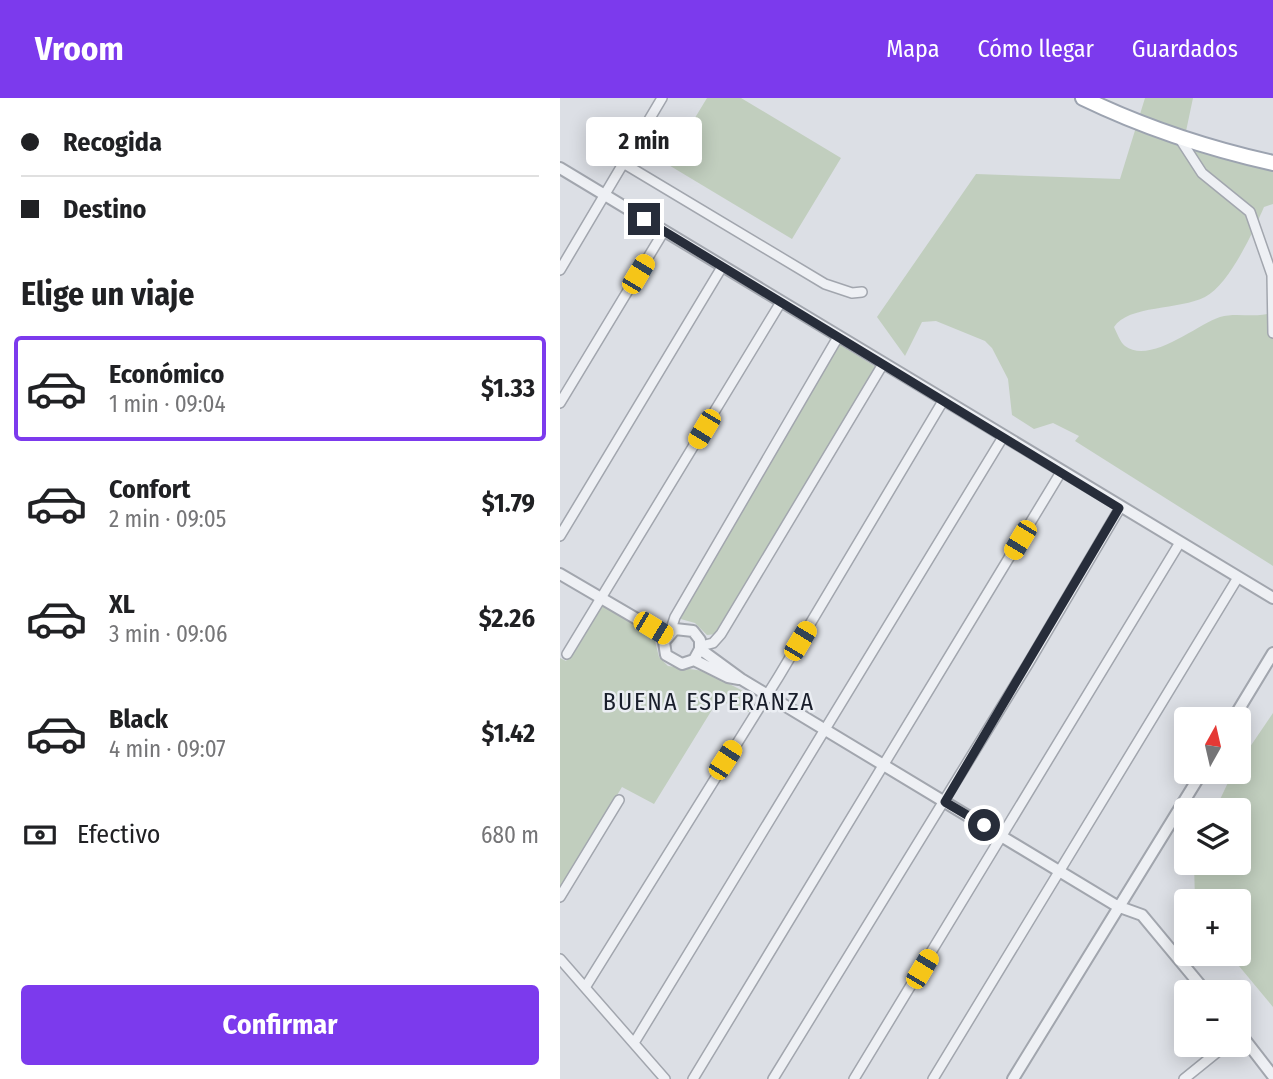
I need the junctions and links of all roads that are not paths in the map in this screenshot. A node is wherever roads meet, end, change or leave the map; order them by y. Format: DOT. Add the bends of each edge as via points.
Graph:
graph roads {
  1 [pos="662,98"];
  2 [pos="1083,98"];
  3 [pos="1180,139"];
  4 [pos="623,163"];
  5 [pos="1273,163"];
  6 [pos="560,168"];
  7 [pos="605,195"];
  8 [pos="664,231"];
  9 [pos="722,267"];
  10 [pos="560,270"];
  11 [pos="862,292"];
  12 [pos="781,302"];
  13 [pos="1273,333"];
  14 [pos="838,337"];
  15 [pos="883,364"];
  16 [pos="943,401"];
  17 [pos="560,403"];
  18 [pos="1003,437"];
  19 [pos="1061,472"];
  20 [pos="1119,508"];
  21 [pos="560,536"];
  22 [pos="1179,544"];
  23 [pos="560,574"];
  24 [pos="1237,579"];
  25 [pos="601,598"];
  26 [pos="1273,598"];
  27 [pos="668,634"];
  28 [pos="701,648"];
  29 [pos="1273,653"];
  30 [pos="567,654"];
  31 [pos="694,660"];
  32 [pos="741,679"];
  33 [pos="767,695"];
  34 [pos="1240,707"];
  35 [pos="826,730"];
  36 [pos="884,765"];
  37 [pos="1194,784"];
  38 [pos="619,800"];
  39 [pos="945,802"];
  40 [pos="1003,837"];
  41 [pos="1059,870"];
  42 [pos="560,897"];
  43 [pos="1117,905"];
  44 [pos="560,959"];
  45 [pos="1196,980"];
  46 [pos="586,986"];
  47 [pos="634,1043"];
  48 [pos="1251,1048"];
  49 [pos="1211,1057"];
  50 [pos="1273,1076"];
  51 [pos="664,1079"];
  52 [pos="692,1079"];
  53 [pos="773,1079"];
  54 [pos="855,1079"];
  55 [pos="933,1079"];
  56 [pos="1013,1079"];
  57 [pos="1184,1079"];
  1 -- 4 [label="street"];
  2 -- 3 [label="main road"];
  3 -- 5 [label="main road"];
  3 -- 13 [label="street" via="1202,173 1250,212 1272,275"];
  4 -- 7 [label="street"];
  4 -- 11 [label="street" via="825,284"];
  6 -- 7 [label="street"];
  7 -- 8 [label="street"];
  7 -- 10 [label="street"];
  8 -- 9 [label="street"];
  8 -- 17 [label="street"];
  9 -- 12 [label="street"];
  9 -- 21 [label="street"];
  12 -- 14 [label="street"];
  12 -- 25 [label="street"];
  14 -- 15 [label="street"];
  14 -- 27 [label="street"];
  15 -- 16 [label="street"];
  15 -- 28 [label="street" via="721,634"];
  16 -- 18 [label="street"];
  16 -- 33 [label="street"];
  18 -- 19 [label="street"];
  18 -- 35 [label="street"];
  19 -- 20 [label="street"];
  19 -- 36 [label="street"];
  20 -- 22 [label="street"];
  20 -- 39 [label="street"];
  22 -- 24 [label="street"];
  22 -- 40 [label="street"];
  23 -- 25 [label="street"];
  24 -- 26 [label="street"];
  24 -- 41 [label="street"];
  25 -- 27 [label="street"];
  25 -- 30 [label="street"];
  27 -- 28 [label="street" via="687,628 697,635"];
  27 -- 31 [label="street" via="664,649 670,659 682,664"];
  28 -- 31 [label="street"];
  28 -- 32 [label="street"];
  29 -- 34 [label="street"];
  31 -- 32 [label="street"];
  32 -- 33 [label="street"];
  33 -- 35 [label="street"];
  33 -- 46 [label="street"];
  35 -- 36 [label="street"];
  35 -- 47 [label="street"];
  36 -- 39 [label="street"];
  36 -- 52 [label="street"];
  37 -- 43 [label="street"];
  38 -- 42 [label="street"];
  39 -- 40 [label="street"];
  39 -- 53 [label="street"];
  40 -- 41 [label="street"];
  40 -- 54 [label="street"];
  41 -- 43 [label="street"];
  41 -- 55 [label="street"];
  43 -- 45 [label="street" via="1142,915"];
  43 -- 56 [label="street"];
  44 -- 46 [label="street"];
  46 -- 47 [label="street"];
  47 -- 51 [label="street"];
  48 -- 50 [label="street"];
  49 -- 57 [label="street"];
}
